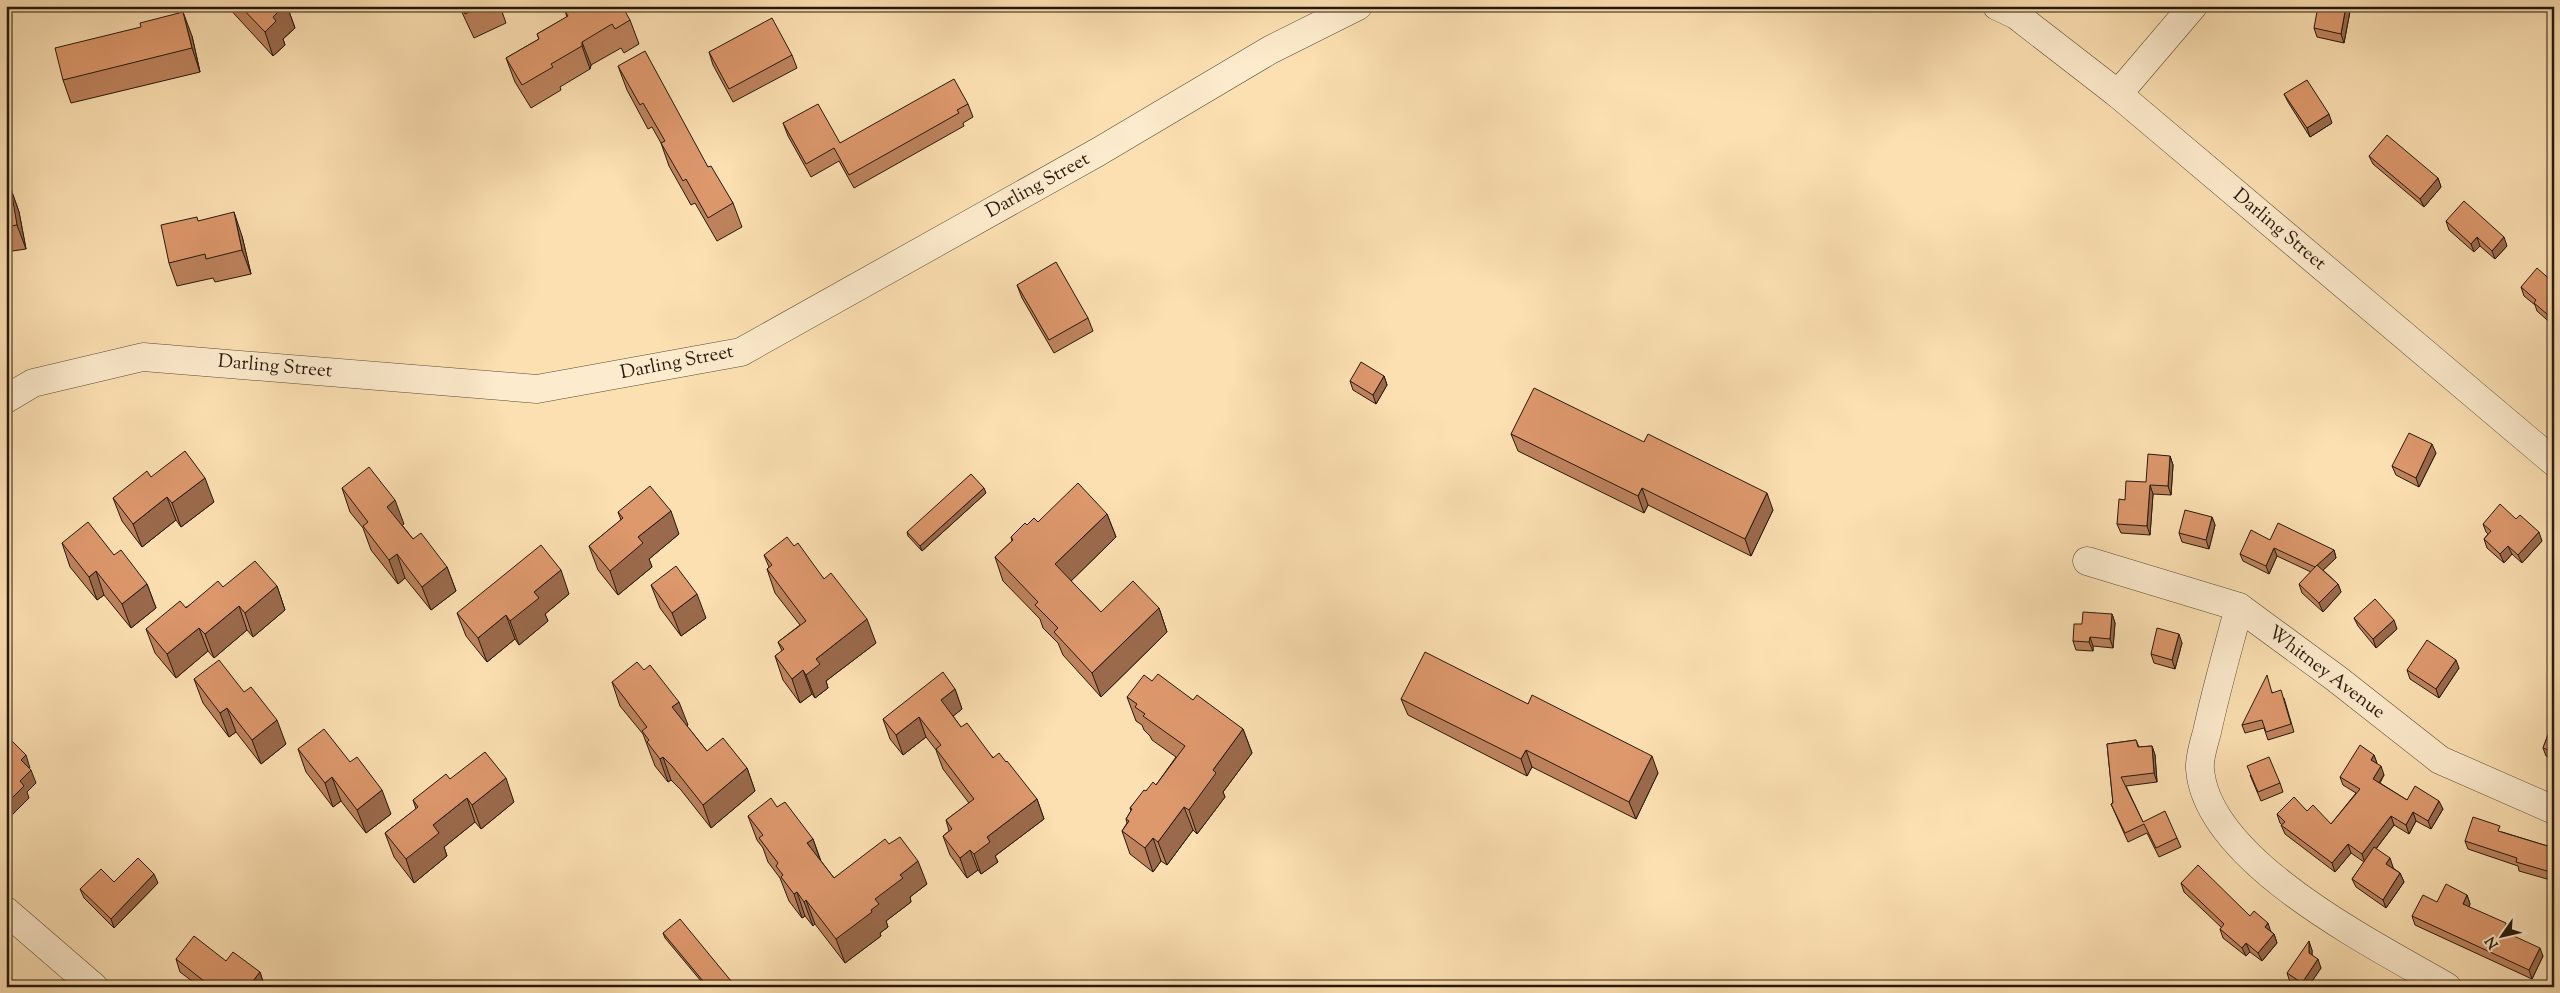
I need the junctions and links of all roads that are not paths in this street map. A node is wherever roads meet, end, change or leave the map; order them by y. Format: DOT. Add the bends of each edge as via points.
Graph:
graph roads {
  1 [pos="1358,6"];
  2 [pos="1997,6"];
  3 [pos="2193,6"];
  4 [pos="2118,94"];
  5 [pos="6,399"];
  6 [pos="2554,462"];
  7 [pos="2086,561"];
  8 [pos="2239,607"];
  9 [pos="2554,810"];
  10 [pos="6,911"];
  11 [pos="94,987"];
  12 [pos="2447,987"];
  1 -- 5 [label="street, Darling Street" via="1270,50 1098,152 741,352 537,389 143,357 33,383"];
  2 -- 4 [label="street, Darling Street" via="2016,15"];
  3 -- 4 [label="street"];
  4 -- 6 [label="street, Darling Street"];
  7 -- 8 [label="street, Whitney Avenue"];
  8 -- 9 [label="street, Whitney Avenue" via="2440,760"];
  8 -- 12 [label="street" via="2199,767 2210,804 2238,846 2330,920"];
  10 -- 11 [label="street"];
}
